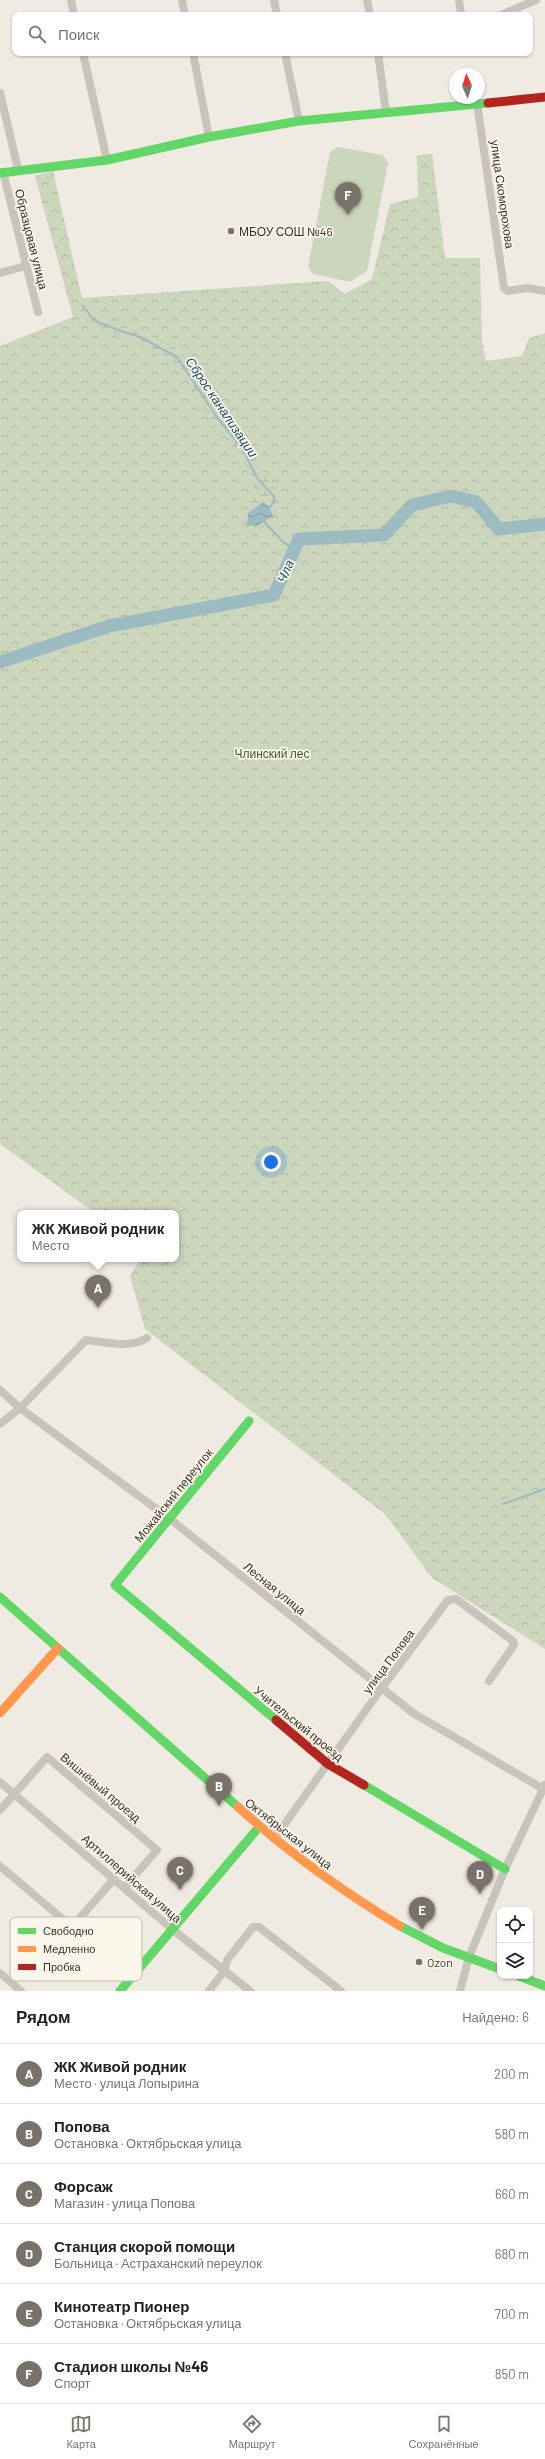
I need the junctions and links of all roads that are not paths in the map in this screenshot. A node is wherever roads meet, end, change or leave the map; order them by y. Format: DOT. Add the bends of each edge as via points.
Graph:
graph roads {
  1 [pos="71,0"];
  2 [pos="182,0"];
  3 [pos="274,0"];
  4 [pos="367,0"];
  5 [pos="459,0"];
  6 [pos="536,0"];
  7 [pos="73,12"];
  8 [pos="184,12"];
  9 [pos="276,12"];
  10 [pos="369,12"];
  11 [pos="461,12"];
  12 [pos="508,12"];
  13 [pos="84,56"];
  14 [pos="194,56"];
  15 [pos="286,56"];
  16 [pos="378,56"];
  17 [pos="0,93"];
  18 [pos="545,97"];
  19 [pos="485,102"];
  20 [pos="467,104"];
  21 [pos="477,104"];
  22 [pos="386,112"];
  23 [pos="300,121"];
  24 [pos="209,137"];
  25 [pos="106,160"];
  26 [pos="18,169"];
  27 [pos="2,172"];
  28 [pos="26,266"];
  29 [pos="0,273"];
  30 [pos="545,291"];
  31 [pos="38,312"];
  32 [pos="147,1338"];
  33 [pos="0,1390"];
  34 [pos="20,1408"];
  35 [pos="249,1421"];
  36 [pos="0,1424"];
  37 [pos="170,1519"];
  38 [pos="115,1585"];
  39 [pos="0,1597"];
  40 [pos="58,1648"];
  41 [pos="489,1681"];
  42 [pos="381,1689"];
  43 [pos="0,1713"];
  44 [pos="328,1764"];
  45 [pos="0,1782"];
  46 [pos="544,1788"];
  47 [pos="15,1794"];
  48 [pos="0,1810"];
  49 [pos="258,1827"];
  50 [pos="274,1839"];
  51 [pos="0,1866"];
  52 [pos="505,1869"];
  53 [pos="114,1879"];
  54 [pos="124,1887"];
  55 [pos="60,1917"];
  56 [pos="81,1917"];
  57 [pos="172,1929"];
  58 [pos="469,1957"];
  59 [pos="142,1965"];
  60 [pos="497,1968"];
  61 [pos="224,1970"];
  62 [pos="0,1973"];
  63 [pos="527,1979"];
  64 [pos="128,1981"];
  65 [pos="545,1986"];
  66 [pos="21,1991"];
  67 [pos="120,1991"];
  68 [pos="209,1991"];
  69 [pos="250,1991"];
  70 [pos="341,1991"];
  71 [pos="460,1991"];
  1 -- 7 [label="street"];
  2 -- 8 [label="street"];
  3 -- 9 [label="street"];
  4 -- 10 [label="street"];
  5 -- 11 [label="street"];
  6 -- 12 [label="street"];
  13 -- 25 [label="street"];
  14 -- 24 [label="street"];
  15 -- 23 [label="street"];
  16 -- 22 [label="street"];
  17 -- 26 [label="street"];
  18 -- 19 [label="street"];
  20 -- 22 [label="street"];
  21 -- 30 [label="street, улица Скоморохова" via="504,288 508,291 527,288"];
  22 -- 23 [label="street"];
  23 -- 24 [label="street"];
  24 -- 25 [label="street"];
  25 -- 26 [label="street"];
  26 -- 27 [label="street"];
  27 -- 28 [label="street, Образцовая улица"];
  28 -- 29 [label="street"];
  28 -- 31 [label="street, Образцовая улица"];
  32 -- 34 [label="street" via="124,1344 86,1340"];
  33 -- 34 [label="street, Лесная улица"];
  34 -- 36 [label="street"];
  34 -- 37 [label="street, Лесная улица"];
  35 -- 37 [label="street, Можайский переулок"];
  37 -- 38 [label="street, Можайский переулок"];
  37 -- 42 [label="street, Лесная улица"];
  38 -- 44 [label="street, Учительский проезд"];
  39 -- 40 [label="street, Октябрьская улица"];
  40 -- 43 [label="street"];
  40 -- 49 [label="street, Октябрьская улица"];
  41 -- 42 [label="street, улица Попова" via="514,1645 456,1599 448,1600"];
  42 -- 44 [label="street, улица Попова"];
  42 -- 46 [label="street, Лесная улица" via="413,1713"];
  44 -- 50 [label="street, улица Попова"];
  44 -- 52 [label="street, Учительский проезд"];
  45 -- 47 [label="street, Артиллерийская улица"];
  46 -- 52 [label="street"];
  47 -- 48 [label="street, Вишнёвый проезд"];
  47 -- 53 [label="street, Артиллерийская улица"];
  47 -- 54 [label="street, Вишнёвый проезд" via="47,1757 157,1850"];
  49 -- 50 [label="street, Октябрьская улица"];
  49 -- 57 [label="street"];
  50 -- 58 [label="street, Октябрьская улица" via="357,1900 406,1930"];
  51 -- 55 [label="street"];
  52 -- 58 [label="street"];
  53 -- 54 [label="street, Артиллерийская улица"];
  53 -- 56 [label="street"];
  54 -- 57 [label="street, Артиллерийская улица"];
  57 -- 59 [label="street"];
  57 -- 61 [label="street, Артиллерийская улица"];
  58 -- 60 [label="street, Октябрьская улица"];
  58 -- 71 [label="street"];
  61 -- 68 [label="street"];
  61 -- 69 [label="street, Артиллерийская улица"];
  61 -- 70 [label="street" via="228,1960 253,1927 259,1926"];
  62 -- 66 [label="street"];
  63 -- 65 [label="street"];
  64 -- 67 [label="street"];
}
